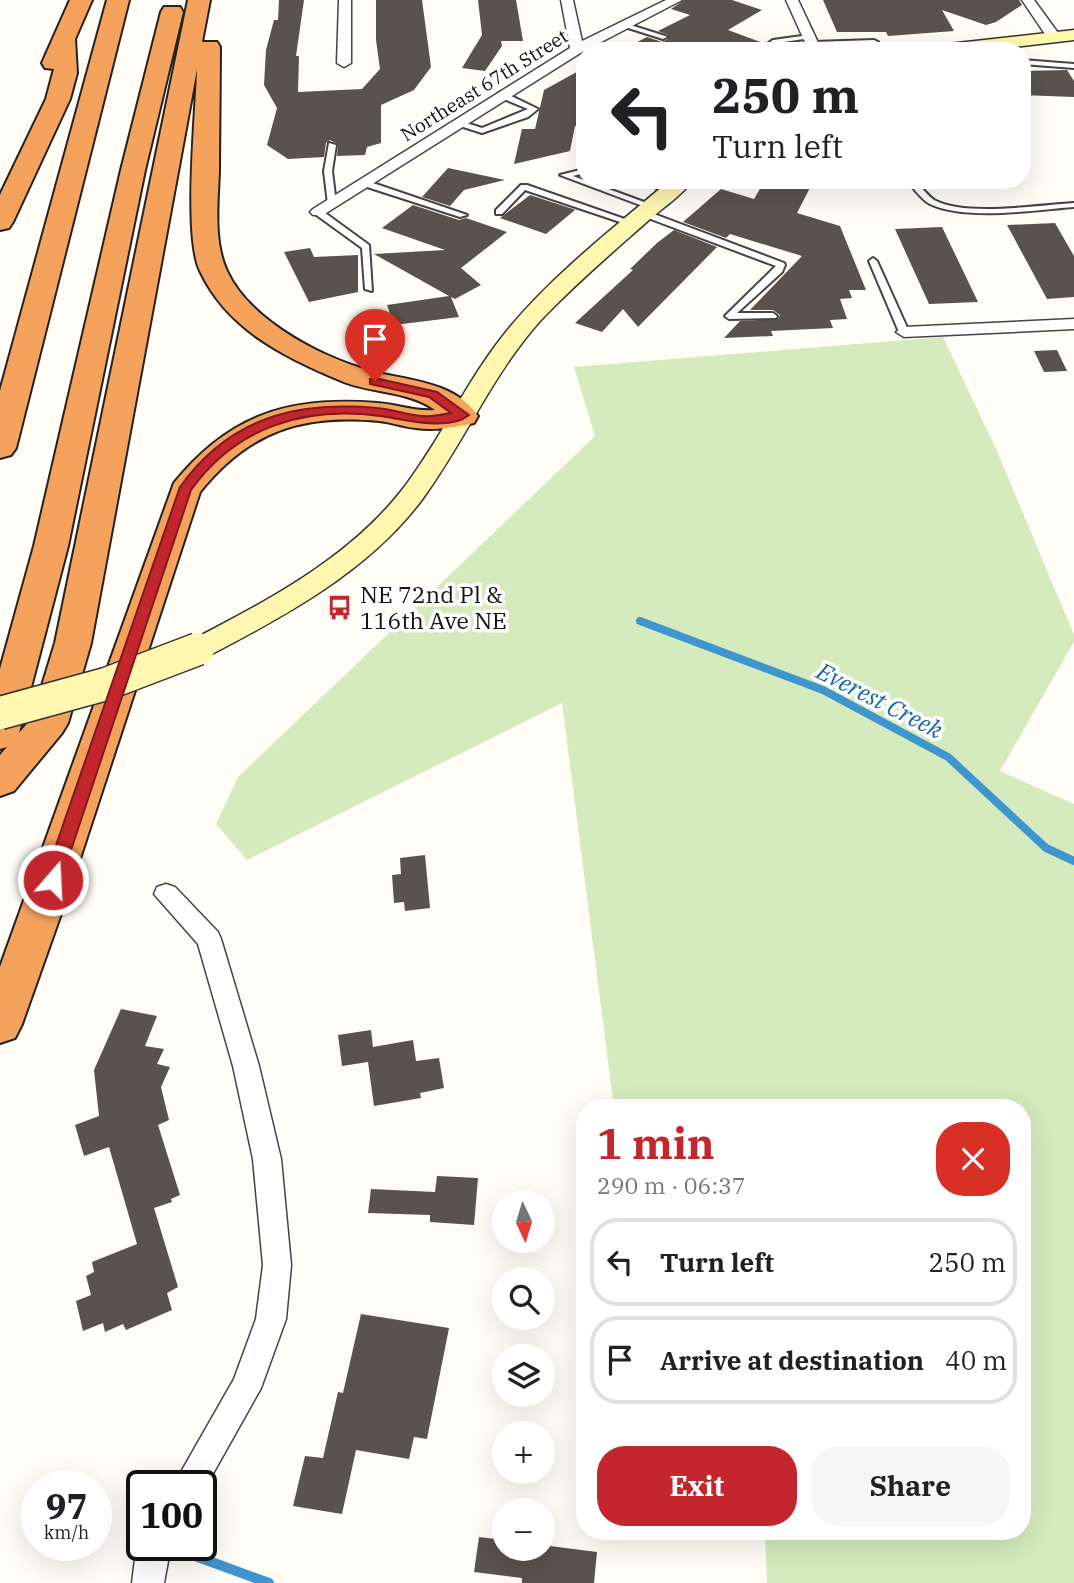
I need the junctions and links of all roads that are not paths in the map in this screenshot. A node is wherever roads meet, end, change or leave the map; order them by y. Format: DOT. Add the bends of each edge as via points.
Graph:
graph roads {
  1 [pos="81,0"];
  2 [pos="118,0"];
  3 [pos="175,0"];
  4 [pos="199,0"];
  5 [pos="206,0"];
  6 [pos="345,0"];
  7 [pos="567,0"];
  8 [pos="676,0"];
  9 [pos="792,0"];
  10 [pos="1028,0"];
  11 [pos="624,24"];
  12 [pos="1074,35"];
  13 [pos="663,37"];
  14 [pos="1054,37"];
  15 [pos="64,38"];
  16 [pos="590,42"];
  17 [pos="812,42"];
  18 [pos="1010,42"];
  19 [pos="576,44"];
  20 [pos="576,50"];
  21 [pos="344,63"];
  22 [pos="1031,63"];
  23 [pos="1074,66"];
  24 [pos="502,95"];
  25 [pos="460,122"];
  26 [pos="332,145"];
  27 [pos="576,173"];
  28 [pos="0,179"];
  29 [pos="576,181"];
  30 [pos="364,183"];
  31 [pos="593,189"];
  32 [pos="672,189"];
  33 [pos="920,189"];
  34 [pos="332,204"];
  35 [pos="1074,205"];
  36 [pos="318,212"];
  37 [pos="499,212"];
  38 [pos="642,214"];
  39 [pos="463,215"];
  40 [pos="0,222"];
  41 [pos="873,261"];
  42 [pos="369,289"];
  43 [pos="773,316"];
  44 [pos="1074,324"];
  45 [pos="904,332"];
  46 [pos="463,415"];
  47 [pos="0,448"];
  48 [pos="0,713"];
  49 [pos="0,736"];
  50 [pos="0,781"];
  51 [pos="166,894"];
  52 [pos="0,1024"];
  53 [pos="198,1470"];
  54 [pos="151,1561"];
  55 [pos="149,1583"];
  1 -- 15 [label="highway"];
  2 -- 47 [label="highway"];
  3 -- 49 [label="highway" via="132,170 51,545"];
  4 -- 50 [label="highway" via="72,643 49,723"];
  5 -- 46 [label="highway" via="205,232 206,250 220,284 245,314 291,348 355,376 433,394"];
  6 -- 21 [label="street"];
  7 -- 19 [label="street"];
  8 -- 11 [label="street, Northeast 67th Street"];
  9 -- 17 [label="street"];
  10 -- 14 [label="street"];
  11 -- 13 [label="lane"];
  11 -- 16 [label="street, Northeast 67th Street"];
  12 -- 14 [label="main road"];
  14 -- 18 [label="main road"];
  15 -- 28 [label="highway"];
  15 -- 40 [label="highway" via="66,73 58,99"];
  20 -- 24 [label="street, Northeast 67th Street"];
  22 -- 23 [label="lane"];
  24 -- 25 [label="street, Northeast 67th Street"];
  24 -- 25 [label="lane" via="534,109 482,131"];
  25 -- 30 [label="street, Northeast 67th Street"];
  26 -- 34 [label="lane" via="328,171"];
  27 -- 29 [label="lane" via="565,175"];
  30 -- 34 [label="street, Northeast 67th Street"];
  30 -- 39 [label="lane"];
  31 -- 38 [label="lane"];
  32 -- 38 [label="main road"];
  33 -- 35 [label="lane" via="932,203 968,209"];
  34 -- 36 [label="street, Northeast 67th Street"];
  36 -- 42 [label="lane" via="366,247"];
  37 -- 38 [label="lane" via="524,187"];
  38 -- 43 [label="lane" via="781,265 729,316"];
  38 -- 46 [label="main road" via="518,332"];
  41 -- 45 [label="lane"];
  44 -- 45 [label="street"];
  46 -- 48 [label="main road, bridge" via="415,493 373,537 287,602 198,649 106,684"];
  46 -- 52 [label="highway" via="424,420 380,412 319,411 252,429 202,466 184,490"];
  51 -- 53 [label="street" via="209,939 267,1159 277,1265 271,1319 246,1388"];
  54 -- 55 [label="street"];
}
